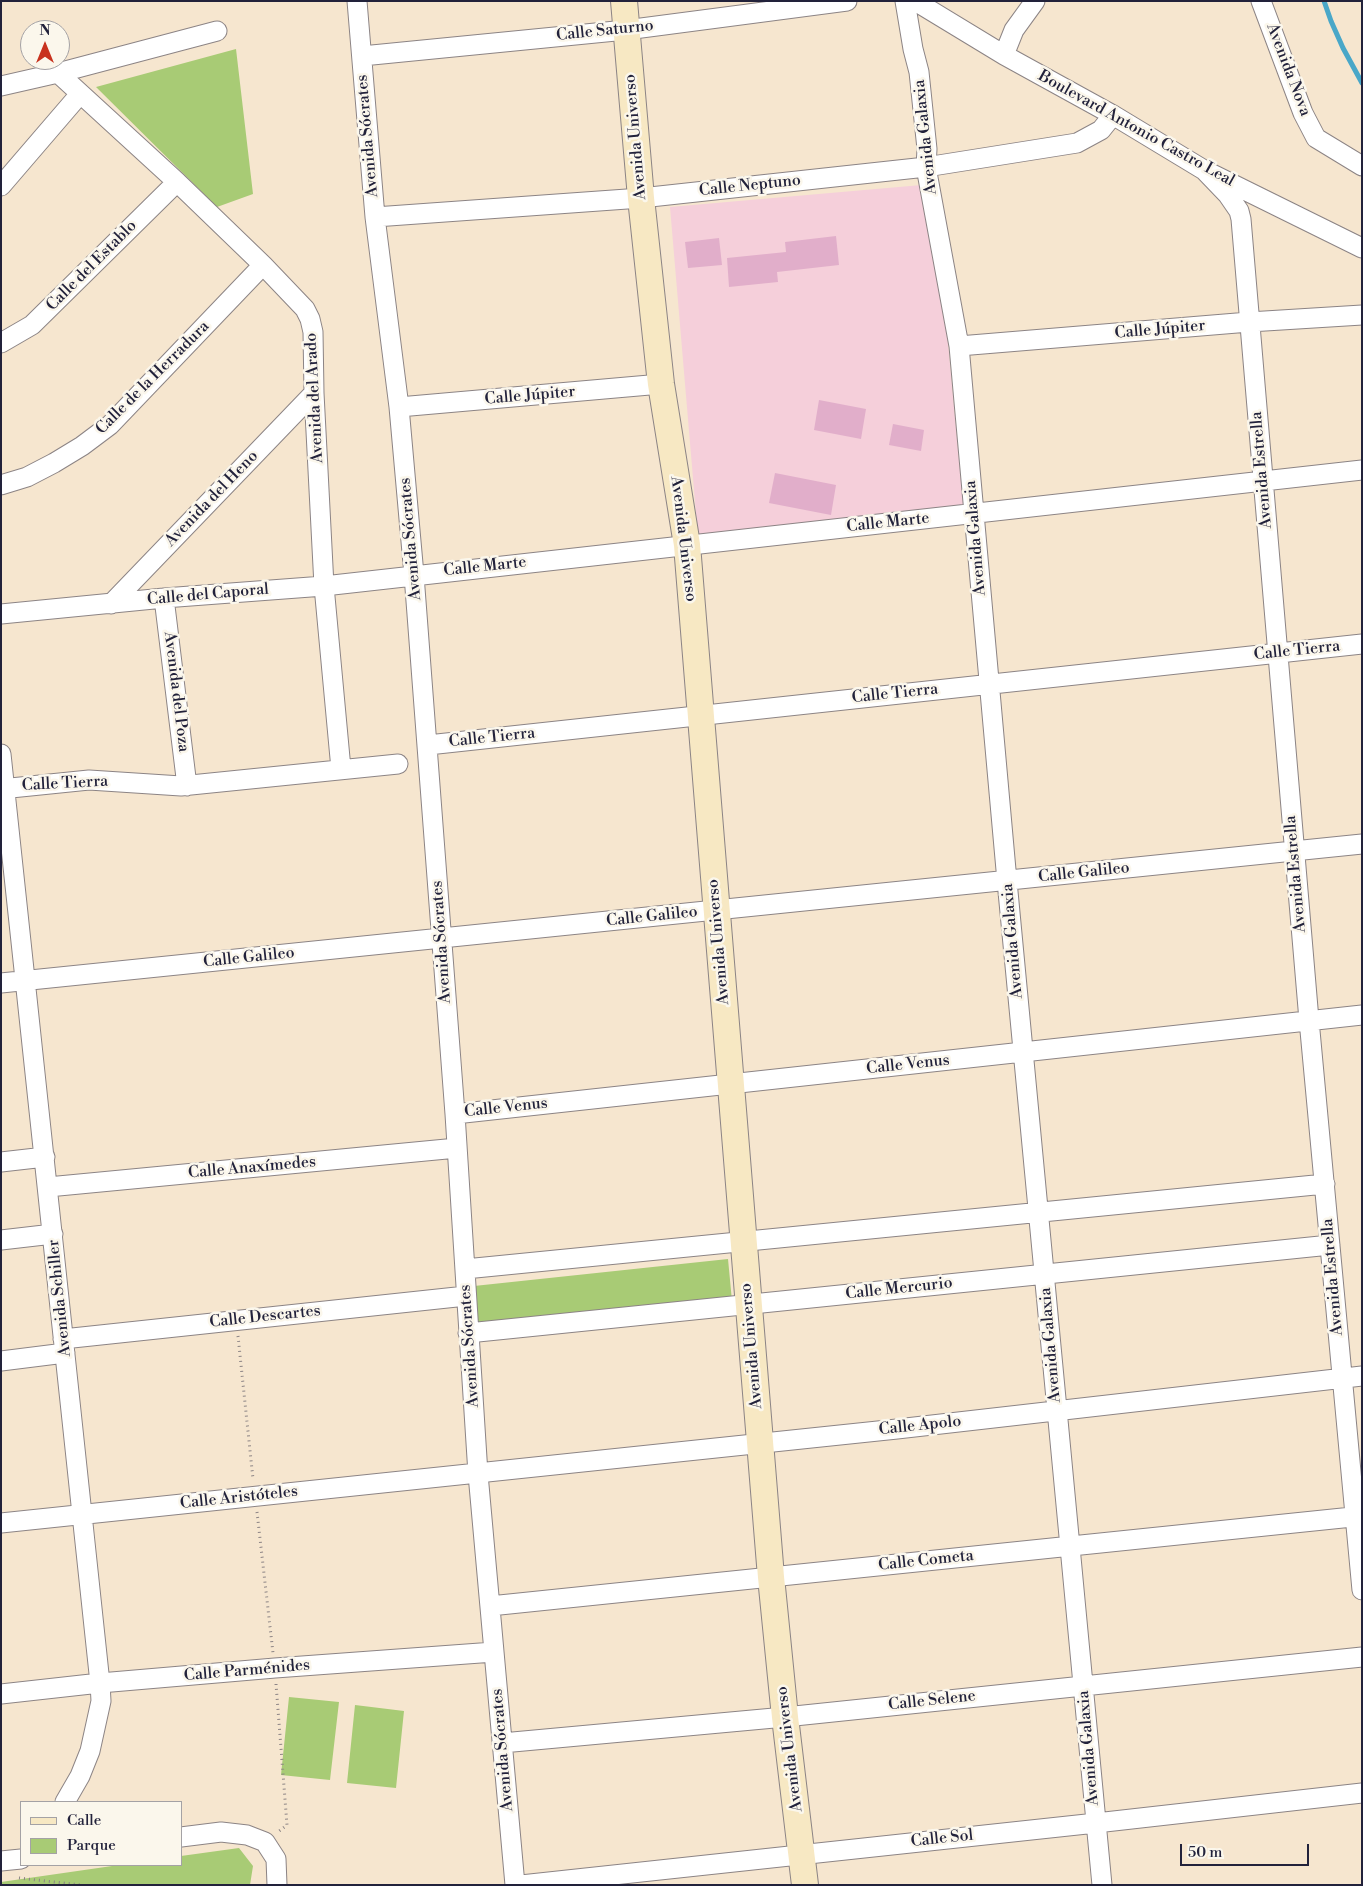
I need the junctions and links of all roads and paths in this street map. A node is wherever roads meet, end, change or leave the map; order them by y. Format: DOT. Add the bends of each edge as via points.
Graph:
graph roads {
  1 [pos="357,1"];
  2 [pos="624,1"];
  3 [pos="847,1"];
  4 [pos="904,1"];
  5 [pos="915,1"];
  6 [pos="1035,1"];
  7 [pos="1262,1"];
  8 [pos="626,30"];
  9 [pos="217,31"];
  10 [pos="1004,55"];
  11 [pos="362,56"];
  12 [pos="58,73"];
  13 [pos="1,86"];
  14 [pos="80,94"];
  15 [pos="1113,115"];
  16 [pos="1362,166"];
  17 [pos="926,167"];
  18 [pos="1204,170"];
  19 [pos="177,182"];
  20 [pos="1,186"];
  21 [pos="641,198"];
  22 [pos="375,217"];
  23 [pos="1362,248"];
  24 [pos="263,265"];
  25 [pos="1362,315"];
  26 [pos="1249,322"];
  27 [pos="1,343"];
  28 [pos="959,346"];
  29 [pos="661,384"];
  30 [pos="314,394"];
  31 [pos="399,408"];
  32 [pos="1362,470"];
  33 [pos="1263,481"];
  34 [pos="1,485"];
  35 [pos="974,513"];
  36 [pos="687,545"];
  37 [pos="414,575"];
  38 [pos="324,586"];
  39 [pos="164,598"];
  40 [pos="111,604"];
  41 [pos="1,614"];
  42 [pos="1362,644"];
  43 [pos="1278,653"];
  44 [pos="989,684"];
  45 [pos="701,715"];
  46 [pos="428,745"];
  47 [pos="1,754"];
  48 [pos="398,764"];
  49 [pos="341,769"];
  50 [pos="187,786"];
  51 [pos="4,788"];
  52 [pos="1362,844"];
  53 [pos="1294,851"];
  54 [pos="1007,881"];
  55 [pos="717,911"];
  56 [pos="441,939"];
  57 [pos="26,981"];
  58 [pos="1,983"];
  59 [pos="1362,1015"];
  60 [pos="1309,1020"];
  61 [pos="1023,1052"];
  62 [pos="731,1084"];
  63 [pos="455,1114"];
  64 [pos="457,1148"];
  65 [pos="45,1157"];
  66 [pos="1,1162"];
  67 [pos="1324,1184"];
  68 [pos="48,1187"];
  69 [pos="1038,1212"];
  70 [pos="53,1234"];
  71 [pos="1,1240"];
  72 [pos="744,1241"];
  73 [pos="1330,1245"];
  74 [pos="465,1269"];
  75 [pos="1044,1275"];
  76 [pos="466,1296"];
  77 [pos="749,1305"];
  78 [pos="237,1320"];
  79 [pos="468,1334"];
  80 [pos="64,1346"];
  81 [pos="1,1360"];
  82 [pos="1362,1376"];
  83 [pos="1342,1377"];
  84 [pos="1057,1410"];
  85 [pos="760,1443"];
  86 [pos="478,1474"];
  87 [pos="255,1496"];
  88 [pos="82,1514"];
  89 [pos="1359,1516"];
  90 [pos="1,1523"];
  91 [pos="1070,1546"];
  92 [pos="772,1577"];
  93 [pos="1362,1590"];
  94 [pos="490,1606"];
  95 [pos="494,1652"];
  96 [pos="1362,1657"];
  97 [pos="275,1668"];
  98 [pos="100,1683"];
  99 [pos="1083,1685"];
  100 [pos="1,1694"];
  101 [pos="785,1717"];
  102 [pos="502,1743"];
  103 [pos="1362,1793"];
  104 [pos="66,1801"];
  105 [pos="1096,1823"];
  106 [pos="182,1837"];
  107 [pos="266,1842"];
  108 [pos="802,1854"];
  109 [pos="20,1859"];
  110 [pos="6,1869"];
  111 [pos="81,1885"];
  112 [pos="277,1885"];
  113 [pos="515,1885"];
  114 [pos="521,1885"];
  115 [pos="805,1885"];
  116 [pos="1102,1885"];
  1 -- 11 [label="street, Avenida Sócrates"];
  2 -- 8 [label="street, Avenida Universo"];
  3 -- 8 [label="street, Calle Saturno"];
  4 -- 17 [label="street, Avenida Galaxia" via="919,72"];
  5 -- 10 [label="street, Boulevard Antonio Castro Leal"];
  6 -- 10 [label="street" via="1014,30"];
  7 -- 16 [label="street, Avenida Nova" via="1303,113 1316,138"];
  8 -- 11 [label="street, Calle Saturno"];
  8 -- 21 [label="street, Avenida Universo"];
  9 -- 12 [label="street"];
  10 -- 15 [label="street, Boulevard Antonio Castro Leal"];
  11 -- 22 [label="street, Avenida Sócrates"];
  12 -- 13 [label="street"];
  12 -- 14 [label="street, Avenida del Arado"];
  14 -- 19 [label="street, Avenida del Arado"];
  14 -- 20 [label="street"];
  15 -- 17 [label="street, Calle Neptuno" via="1101,130 1077,143"];
  15 -- 18 [label="street, Boulevard Antonio Castro Leal"];
  17 -- 21 [label="street, Calle Neptuno"];
  17 -- 28 [label="street, Avenida Galaxia"];
  18 -- 23 [label="street, Boulevard Antonio Castro Leal"];
  18 -- 26 [label="street, Avenida Estrella" via="1239,211"];
  19 -- 24 [label="street, Avenida del Arado"];
  19 -- 27 [label="street, Calle del Establo" via="32,325"];
  21 -- 22 [label="street, Calle Neptuno"];
  21 -- 29 [label="street, Avenida Universo"];
  22 -- 31 [label="street, Avenida Sócrates"];
  24 -- 30 [label="street, Avenida del Arado" via="305,308 310,319"];
  24 -- 34 [label="street, Calle de la Herradura" via="110,425 54,463 27,477"];
  25 -- 26 [label="street, Calle Júpiter"];
  26 -- 28 [label="street, Calle Júpiter"];
  26 -- 33 [label="street, Avenida Estrella"];
  28 -- 35 [label="street, Avenida Galaxia"];
  29 -- 31 [label="street, Calle Júpiter"];
  29 -- 36 [label="street, Avenida Universo"];
  30 -- 38 [label="street, Avenida del Arado"];
  30 -- 40 [label="street, Avenida del Heno"];
  31 -- 37 [label="street, Avenida Sócrates"];
  32 -- 33 [label="street, Calle Marte"];
  33 -- 35 [label="street, Calle Marte"];
  33 -- 43 [label="street, Avenida Estrella"];
  35 -- 36 [label="street, Calle Marte"];
  35 -- 44 [label="street, Avenida Galaxia"];
  36 -- 37 [label="street, Calle Marte"];
  36 -- 45 [label="street, Avenida Universo"];
  37 -- 38 [label="street, Calle del Caporal"];
  37 -- 46 [label="street, Avenida Sócrates"];
  38 -- 39 [label="street, Calle del Caporal"];
  38 -- 49 [label="street, Avenida del Arado"];
  39 -- 40 [label="street, Calle del Caporal"];
  39 -- 50 [label="street, Avenida del Poza"];
  40 -- 41 [label="street, Calle del Caporal"];
  42 -- 43 [label="street, Calle Tierra"];
  43 -- 44 [label="street, Calle Tierra"];
  43 -- 53 [label="street, Avenida Estrella"];
  44 -- 45 [label="street, Calle Tierra"];
  44 -- 54 [label="street, Avenida Galaxia"];
  45 -- 46 [label="street, Calle Tierra"];
  45 -- 55 [label="street, Avenida Universo"];
  46 -- 56 [label="street, Avenida Sócrates"];
  47 -- 51 [label="street, Avenida Schiller"];
  48 -- 49 [label="street, Calle Tierra"];
  49 -- 50 [label="street, Calle Tierra"];
  50 -- 51 [label="street, Calle Tierra" via="89,780"];
  51 -- 57 [label="street, Avenida Schiller"];
  52 -- 53 [label="street, Calle Galileo"];
  53 -- 54 [label="street, Calle Galileo"];
  53 -- 60 [label="street, Avenida Estrella"];
  54 -- 55 [label="street, Calle Galileo"];
  54 -- 61 [label="street, Avenida Galaxia"];
  55 -- 56 [label="street, Calle Galileo"];
  55 -- 62 [label="street, Avenida Universo"];
  56 -- 57 [label="street, Calle Galileo"];
  56 -- 63 [label="street, Avenida Sócrates"];
  57 -- 58 [label="street, Calle Galileo"];
  57 -- 65 [label="street, Avenida Schiller"];
  59 -- 60 [label="street, Calle Venus"];
  60 -- 61 [label="street, Calle Venus"];
  60 -- 67 [label="street, Avenida Estrella"];
  61 -- 62 [label="street, Calle Venus"];
  61 -- 69 [label="street, Avenida Galaxia"];
  62 -- 63 [label="street, Calle Venus"];
  62 -- 72 [label="street, Avenida Universo"];
  63 -- 64 [label="street, Avenida Sócrates"];
  64 -- 68 [label="street, Calle Anaxímedes"];
  64 -- 74 [label="street, Avenida Sócrates"];
  65 -- 66 [label="street"];
  65 -- 68 [label="street, Avenida Schiller"];
  67 -- 69 [label="street"];
  67 -- 73 [label="street, Avenida Estrella"];
  68 -- 70 [label="street, Avenida Schiller"];
  69 -- 72 [label="street"];
  69 -- 75 [label="street, Avenida Galaxia"];
  70 -- 71 [label="street"];
  70 -- 80 [label="street, Avenida Schiller"];
  72 -- 74 [label="street"];
  72 -- 77 [label="street, Avenida Universo"];
  73 -- 75 [label="street, Calle Mercurio"];
  73 -- 83 [label="street, Avenida Estrella"];
  74 -- 76 [label="street, Avenida Sócrates"];
  75 -- 77 [label="street, Calle Mercurio"];
  75 -- 84 [label="street, Avenida Galaxia"];
  76 -- 78 [label="street, Calle Descartes"];
  76 -- 79 [label="street, Avenida Sócrates"];
  77 -- 79 [label="street, Calle Mercurio"];
  77 -- 85 [label="street, Avenida Universo"];
  78 -- 80 [label="street, Calle Descartes"];
  78 -- 87 [label="path"];
  79 -- 86 [label="street, Avenida Sócrates"];
  80 -- 81 [label="street, Calle Descartes"];
  80 -- 88 [label="street, Avenida Schiller"];
  82 -- 83 [label="street, Calle Apolo"];
  83 -- 84 [label="street, Calle Apolo"];
  83 -- 89 [label="street, Avenida Estrella"];
  84 -- 85 [label="street, Calle Apolo"];
  84 -- 91 [label="street, Avenida Galaxia"];
  85 -- 86 [label="street, Calle Apolo"];
  85 -- 92 [label="street, Avenida Universo"];
  86 -- 87 [label="street, Calle Aristóteles"];
  86 -- 94 [label="street, Avenida Sócrates"];
  87 -- 88 [label="street, Calle Aristóteles"];
  87 -- 97 [label="path"];
  88 -- 90 [label="street, Calle Aristóteles"];
  88 -- 98 [label="street, Avenida Schiller"];
  89 -- 91 [label="street, Calle Cometa"];
  89 -- 93 [label="street, Avenida Estrella"];
  91 -- 92 [label="street, Calle Cometa"];
  91 -- 99 [label="street, Avenida Galaxia"];
  92 -- 94 [label="street, Calle Cometa"];
  92 -- 101 [label="street, Avenida Universo"];
  94 -- 95 [label="street, Avenida Sócrates"];
  95 -- 97 [label="street, Calle Parménides"];
  95 -- 102 [label="street, Avenida Sócrates"];
  96 -- 99 [label="street, Calle Selene"];
  97 -- 98 [label="street, Calle Parménides"];
  97 -- 107 [label="path" via="287,1825"];
  98 -- 100 [label="street, Calle Parménides"];
  98 -- 104 [label="street, Avenida Schiller" via="100,1701 90,1751"];
  99 -- 101 [label="street, Calle Selene"];
  99 -- 105 [label="street, Avenida Galaxia"];
  101 -- 102 [label="street, Calle Selene"];
  101 -- 108 [label="street, Avenida Universo"];
  102 -- 113 [label="street, Avenida Sócrates"];
  103 -- 105 [label="street, Calle Sol"];
  105 -- 108 [label="street, Calle Sol"];
  105 -- 116 [label="street, Avenida Galaxia"];
  106 -- 107 [label="street" via="221,1832 248,1835"];
  107 -- 112 [label="street" via="276,1859"];
  108 -- 114 [label="street, Calle Sol"];
  108 -- 115 [label="street, Avenida Universo"];
  109 -- 110 [label="street"];
  110 -- 111 [label="path"];
}
